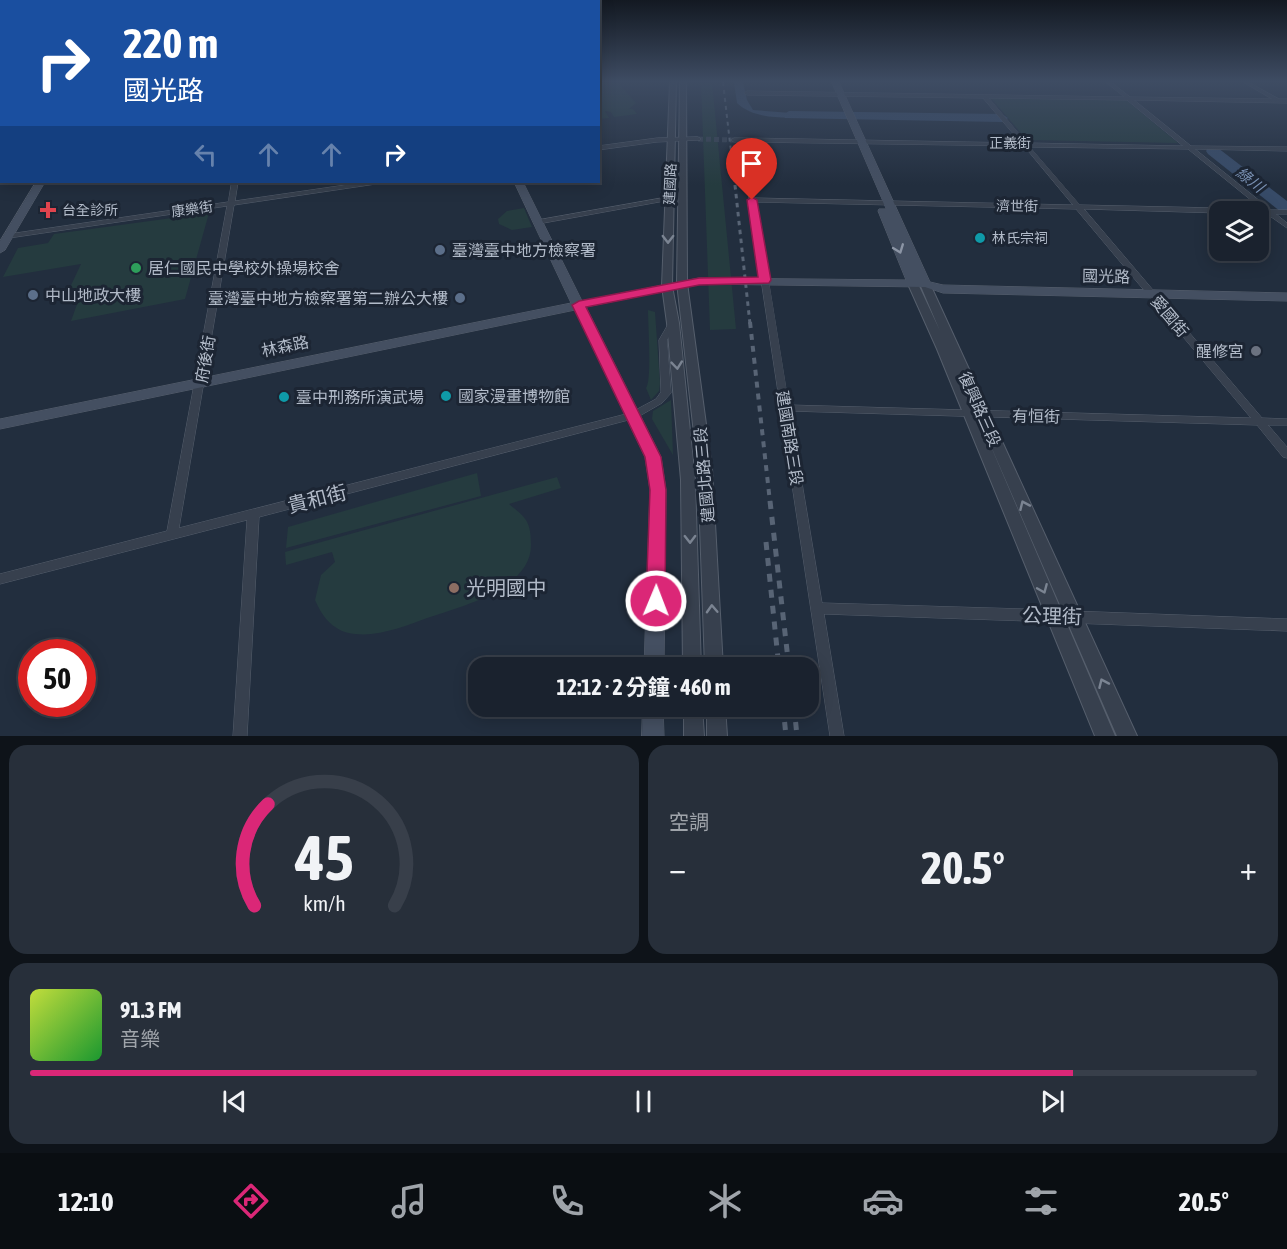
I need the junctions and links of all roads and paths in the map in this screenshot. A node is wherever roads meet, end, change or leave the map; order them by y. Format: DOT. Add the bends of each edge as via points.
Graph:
graph roads {
  1 [pos="672,116"];
  2 [pos="684,116"];
  3 [pos="847,116"];
  4 [pos="1001,116"];
  5 [pos="1151,116"];
  6 [pos="672,139"];
  7 [pos="685,139"];
  8 [pos="699,139"];
  9 [pos="734,140"];
  10 [pos="747,140"];
  11 [pos="858,142"];
  12 [pos="1024,144"];
  13 [pos="1189,147"];
  14 [pos="600,148"];
  15 [pos="1287,149"];
  16 [pos="39,183"];
  17 [pos="235,183"];
  18 [pos="366,183"];
  19 [pos="518,183"];
  20 [pos="668,199"];
  21 [pos="752,200"];
  22 [pos="1255,201"];
  23 [pos="232,203"];
  24 [pos="885,204"];
  25 [pos="1080,208"];
  26 [pos="1209,211"];
  27 [pos="1269,212"];
  28 [pos="1285,212"];
  29 [pos="538,222"];
  30 [pos="1287,226"];
  31 [pos="9,236"];
  32 [pos="0,250"];
  33 [pos="765,280"];
  34 [pos="682,284"];
  35 [pos="919,284"];
  36 [pos="667,286"];
  37 [pos="1147,289"];
  38 [pos="1287,289"];
  39 [pos="1287,297"];
  40 [pos="579,305"];
  41 [pos="673,323"];
  42 [pos="201,383"];
  43 [pos="785,408"];
  44 [pos="976,414"];
  45 [pos="633,416"];
  46 [pos="1260,422"];
  47 [pos="1287,422"];
  48 [pos="0,424"];
  49 [pos="1287,454"];
  50 [pos="253,516"];
  51 [pos="172,535"];
  52 [pos="0,579"];
  53 [pos="817,608"];
  54 [pos="1054,616"];
  55 [pos="1073,617"];
  56 [pos="1287,625"];
  57 [pos="654,657"];
  58 [pos="692,657"];
  59 [pos="714,657"];
  60 [pos="653,717"];
  61 [pos="693,717"];
  62 [pos="716,717"];
  63 [pos="240,736"];
  64 [pos="653,736"];
  65 [pos="694,736"];
  66 [pos="717,736"];
  67 [pos="837,736"];
  68 [pos="1105,736"];
  69 [pos="1127,736"];
  1 -- 6 [label="street, 建國路"];
  2 -- 7 [label="street, 建國路"];
  3 -- 11 [label="main road, 復興路三段"];
  4 -- 12 [label="street, 愛國街"];
  5 -- 13 [label="street"];
  6 -- 7 [label="street"];
  6 -- 14 [label="street"];
  6 -- 20 [label="street, 建國路"];
  7 -- 8 [label="street"];
  7 -- 34 [label="street, 建國路"];
  9 -- 10 [label="street, 正義街"];
  10 -- 11 [label="street, 正義街"];
  10 -- 21 [label="street, 建國南路三段"];
  11 -- 12 [label="street, 正義街"];
  11 -- 24 [label="main road, 復興路三段"];
  12 -- 13 [label="street, 正義街"];
  12 -- 25 [label="street, 愛國街"];
  13 -- 15 [label="street, 正義街"];
  13 -- 22 [label="street"];
  16 -- 31 [label="main road"];
  17 -- 23 [label="street, 府後街"];
  18 -- 23 [label="street, 康樂街"];
  19 -- 29 [label="main road"];
  20 -- 29 [label="street"];
  20 -- 36 [label="street, 建國路, one-way"];
  21 -- 24 [label="street, 濟世街"];
  21 -- 33 [label="street, 建國南路三段"];
  23 -- 31 [label="street, 康樂街"];
  23 -- 42 [label="street, 府後街"];
  24 -- 25 [label="street, 濟世街"];
  24 -- 35 [label="main road, 復興路三段"];
  25 -- 26 [label="street, 濟世街"];
  25 -- 37 [label="street, 愛國街"];
  27 -- 28 [label="street, 濟世街"];
  27 -- 30 [label="street"];
  29 -- 40 [label="main road"];
  31 -- 32 [label="main road"];
  33 -- 34 [label="main road, 國光路"];
  33 -- 35 [label="main road, 國光路"];
  33 -- 43 [label="street, 建國南路三段"];
  34 -- 36 [label="main road, 國光路"];
  59 -- 34 [label="street, 建國北路三段, one-way" via="705,469"];
  35 -- 37 [label="main road, 國光路" via="943,289"];
  35 -- 44 [label="street, 復興路三段"];
  36 -- 40 [label="main road, 國光路"];
  36 -- 41 [label="street, 建國北路三段"];
  37 -- 38 [label="main road, 國光路"];
  37 -- 39 [label="main road, 國光路"];
  37 -- 46 [label="street, 愛國街"];
  40 -- 42 [label="main road, 林森路"];
  40 -- 45 [label="main road"];
  41 -- 45 [label="street, 貴和街" via="663,340 666,393 660,401"];
  41 -- 58 [label="street, 建國北路三段, one-way" via="688,480"];
  42 -- 48 [label="main road, 林森路"];
  42 -- 51 [label="street, 府後街"];
  43 -- 44 [label="street, 有恒街"];
  43 -- 53 [label="street, 建國南路三段"];
  44 -- 46 [label="street, 有恒街"];
  44 -- 54 [label="street, 復興路三段, one-way"];
  55 -- 44 [label="street, 復興路三段, one-way"];
  45 -- 50 [label="street, 貴和街"];
  45 -- 57 [label="main road" via="657,473"];
  46 -- 47 [label="street, 有恒街"];
  46 -- 49 [label="street, 愛國街"];
  50 -- 51 [label="street, 貴和街"];
  50 -- 63 [label="street"];
  51 -- 52 [label="street, 貴和街"];
  53 -- 54 [label="street, 公理街"];
  53 -- 67 [label="street, 建國南路三段"];
  54 -- 55 [label="street, 公理街"];
  54 -- 68 [label="street, 復興路三段"];
  55 -- 56 [label="street, 公理街"];
  69 -- 55 [label="street, 復興路三段, one-way"];
  60 -- 64 [label="main road"];
  61 -- 65 [label="street"];
  62 -- 66 [label="street"];
}
